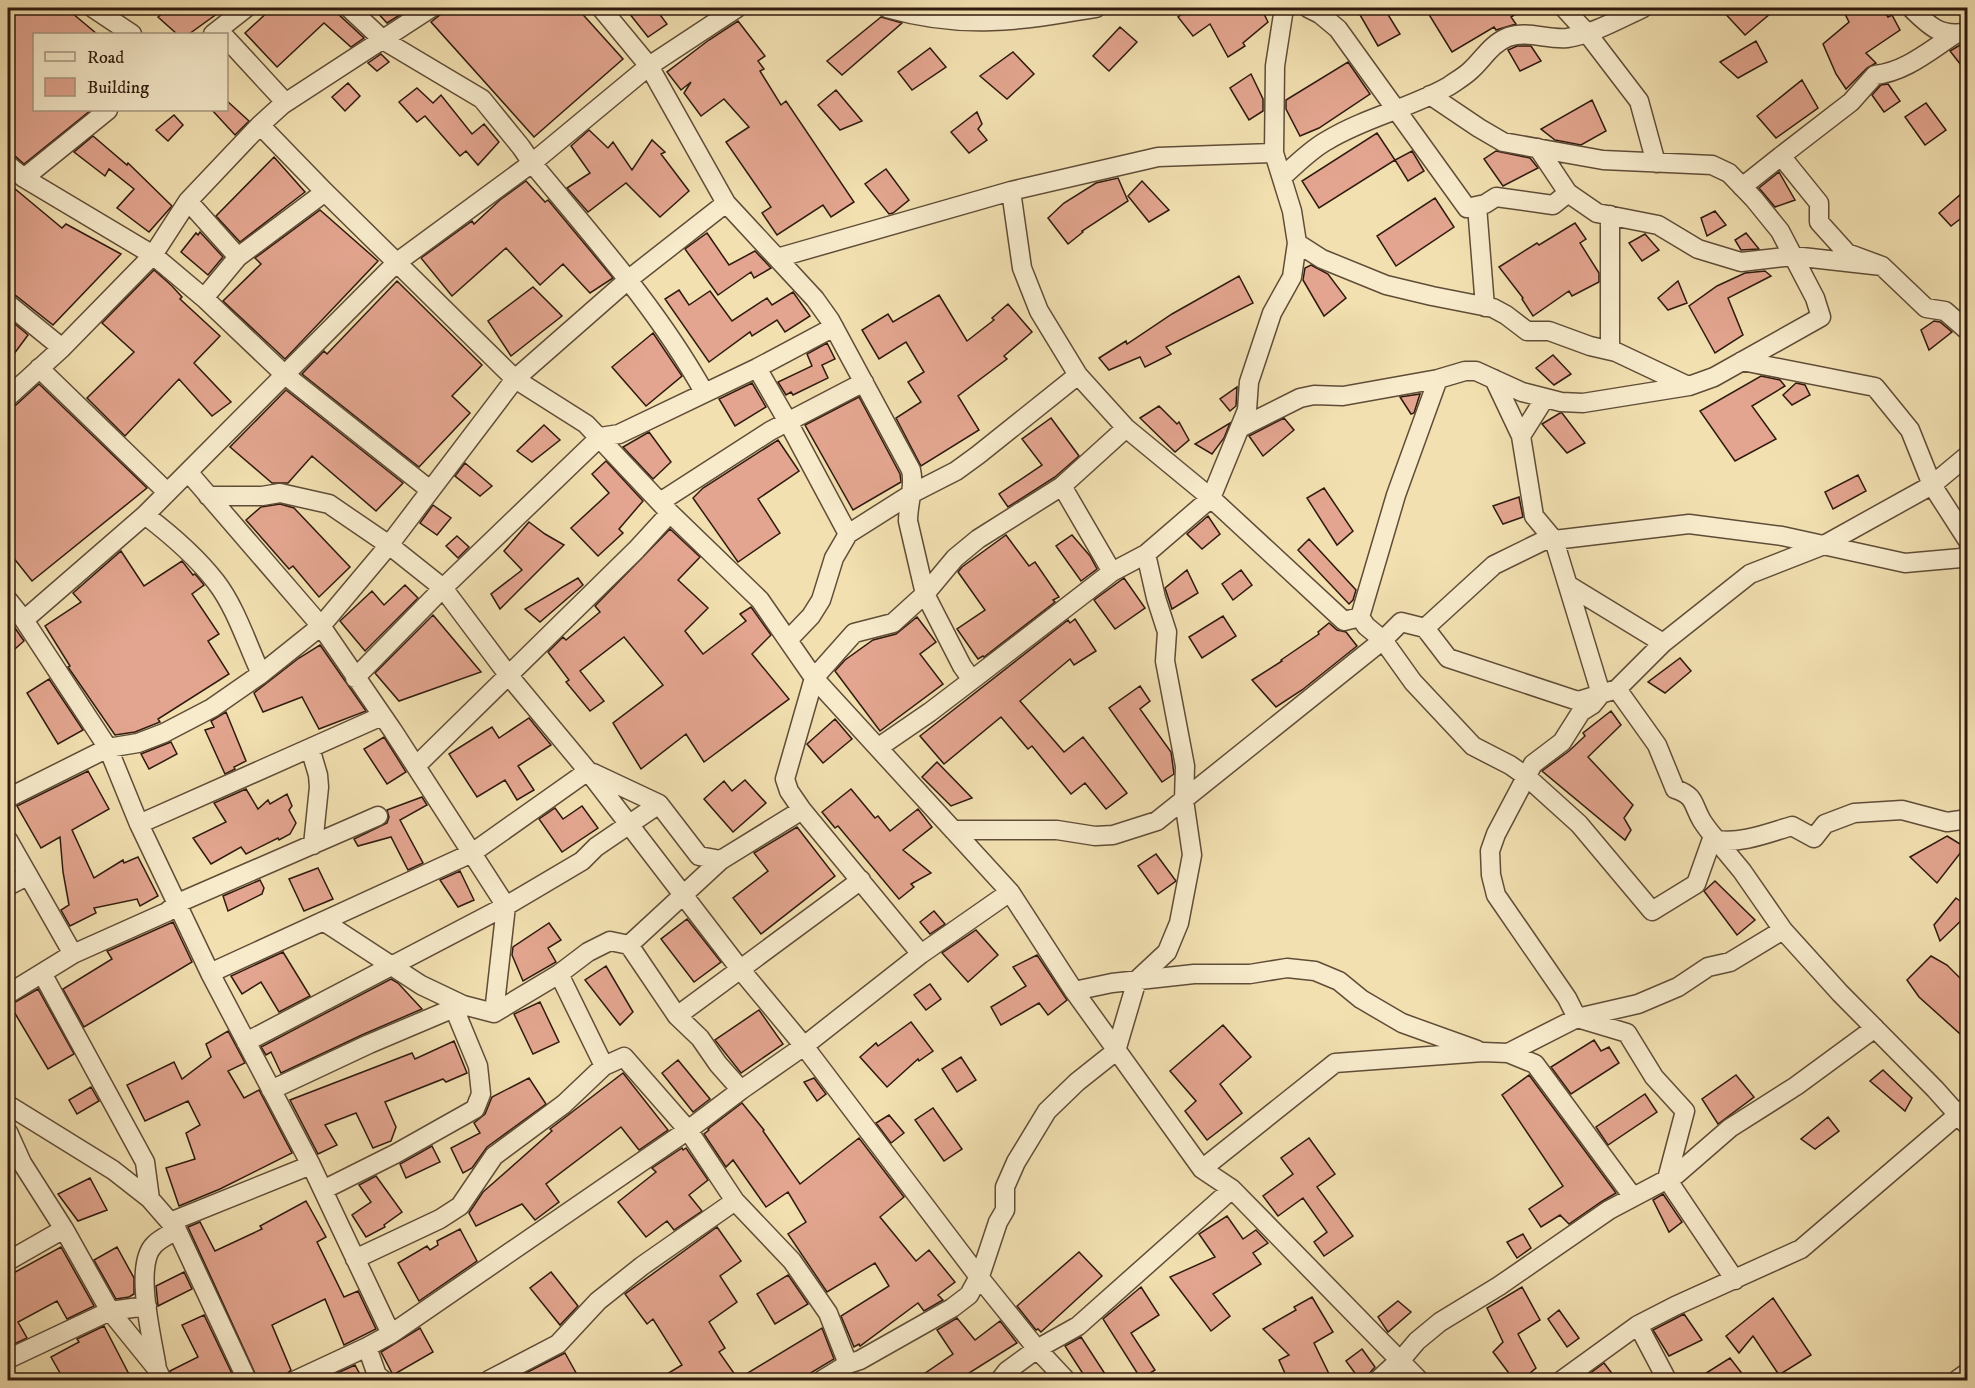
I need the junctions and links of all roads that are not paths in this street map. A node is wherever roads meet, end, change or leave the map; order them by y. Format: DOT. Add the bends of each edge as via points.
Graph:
graph roads {
  1 [pos="93,8"];
  2 [pos="246,8"];
  3 [pos="349,8"];
  4 [pos="431,8"];
  5 [pos="601,8"];
  6 [pos="736,8"];
  7 [pos="887,8"];
  8 [pos="1096,8"];
  9 [pos="1284,8"];
  10 [pos="1308,8"];
  11 [pos="1564,8"];
  12 [pos="1643,8"];
  13 [pos="1911,8"];
  14 [pos="918,11"];
  15 [pos="130,33"];
  16 [pos="221,33"];
  17 [pos="1587,33"];
  18 [pos="1961,33"];
  19 [pos="383,40"];
  20 [pos="228,42"];
  21 [pos="649,66"];
  22 [pos="1430,95"];
  23 [pos="285,102"];
  24 [pos="1396,109"];
  25 [pos="107,111"];
  26 [pos="260,126"];
  27 [pos="1538,148"];
  28 [pos="1274,153"];
  29 [pos="1781,156"];
  30 [pos="531,163"];
  31 [pos="1656,163"];
  32 [pos="8,165"];
  33 [pos="1282,177"];
  34 [pos="24,178"];
  35 [pos="1742,187"];
  36 [pos="1011,191"];
  37 [pos="325,192"];
  38 [pos="1568,193"];
  39 [pos="188,201"];
  40 [pos="726,202"];
  41 [pos="1477,206"];
  42 [pos="1610,215"];
  43 [pos="1297,243"];
  44 [pos="153,255"];
  45 [pos="1793,256"];
  46 [pos="238,257"];
  47 [pos="777,258"];
  48 [pos="396,263"];
  49 [pos="1882,266"];
  50 [pos="629,279"];
  51 [pos="204,298"];
  52 [pos="8,304"];
  53 [pos="1485,307"];
  54 [pos="834,327"];
  55 [pos="1968,331"];
  56 [pos="62,348"];
  57 [pos="1610,350"];
  58 [pos="1742,361"];
  59 [pos="39,368"];
  60 [pos="757,368"];
  61 [pos="284,374"];
  62 [pos="1078,375"];
  63 [pos="514,379"];
  64 [pos="1438,379"];
  65 [pos="1494,379"];
  66 [pos="864,382"];
  67 [pos="1689,386"];
  68 [pos="704,392"];
  69 [pos="8,397"];
  70 [pos="1545,398"];
  71 [pos="788,422"];
  72 [pos="1126,428"];
  73 [pos="1240,428"];
  74 [pos="1521,436"];
  75 [pos="600,437"];
  76 [pos="1968,455"];
  77 [pos="189,472"];
  78 [pos="1932,485"];
  79 [pos="1062,486"];
  80 [pos="430,490"];
  81 [pos="168,492"];
  82 [pos="911,494"];
  83 [pos="208,496"];
  84 [pos="1211,498"];
  85 [pos="665,508"];
  86 [pos="145,515"];
  87 [pos="848,534"];
  88 [pos="1554,540"];
  89 [pos="1968,541"];
  90 [pos="389,545"];
  91 [pos="1824,545"];
  92 [pos="1146,554"];
  93 [pos="1968,554"];
  94 [pos="1112,572"];
  95 [pos="1568,585"];
  96 [pos="443,588"];
  97 [pos="925,594"];
  98 [pos="8,600"];
  99 [pos="1360,617"];
  100 [pos="24,620"];
  101 [pos="321,626"];
  102 [pos="1425,628"];
  103 [pos="788,640"];
  104 [pos="1383,640"];
  105 [pos="1663,643"];
  106 [pos="261,674"];
  107 [pos="508,676"];
  108 [pos="355,678"];
  109 [pos="814,678"];
  110 [pos="972,680"];
  111 [pos="1609,691"];
  112 [pos="382,716"];
  113 [pos="879,747"];
  114 [pos="108,748"];
  115 [pos="309,748"];
  116 [pos="416,766"];
  117 [pos="588,771"];
  118 [pos="1527,777"];
  119 [pos="8,798"];
  120 [pos="1184,800"];
  121 [pos="659,804"];
  122 [pos="802,810"];
  123 [pos="378,816"];
  124 [pos="1968,819"];
  125 [pos="139,824"];
  126 [pos="629,824"];
  127 [pos="953,830"];
  128 [pos="1713,836"];
  129 [pos="8,840"];
  130 [pos="313,845"];
  131 [pos="472,853"];
  132 [pos="722,860"];
  133 [pos="27,876"];
  134 [pos="861,880"];
  135 [pos="8,886"];
  136 [pos="1010,892"];
  137 [pos="684,895"];
  138 [pos="178,903"];
  139 [pos="506,906"];
  140 [pos="323,921"];
  141 [pos="1783,930"];
  142 [pos="629,945"];
  143 [pos="73,954"];
  144 [pos="921,954"];
  145 [pos="390,967"];
  146 [pos="740,969"];
  147 [pos="42,973"];
  148 [pos="210,973"];
  149 [pos="559,974"];
  150 [pos="1137,980"];
  151 [pos="1074,991"];
  152 [pos="8,994"];
  153 [pos="459,1006"];
  154 [pos="494,1012"];
  155 [pos="677,1016"];
  156 [pos="1577,1018"];
  157 [pos="1875,1028"];
  158 [pos="246,1042"];
  159 [pos="804,1046"];
  160 [pos="1116,1051"];
  161 [pos="1484,1052"];
  162 [pos="1508,1053"];
  163 [pos="604,1066"];
  164 [pos="271,1090"];
  165 [pos="741,1090"];
  166 [pos="8,1105"];
  167 [pos="1964,1115"];
  168 [pos="688,1130"];
  169 [pos="8,1132"];
  170 [pos="311,1165"];
  171 [pos="15,1167"];
  172 [pos="1202,1169"];
  173 [pos="1668,1179"];
  174 [pos="1232,1189"];
  175 [pos="323,1190"];
  176 [pos="1633,1197"];
  177 [pos="150,1199"];
  178 [pos="735,1201"];
  179 [pos="174,1226"];
  180 [pos="64,1229"];
  181 [pos="355,1259"];
  182 [pos="8,1261"];
  183 [pos="979,1277"];
  184 [pos="1735,1280"];
  185 [pos="147,1306"];
  186 [pos="110,1311"];
  187 [pos="1638,1325"];
  188 [pos="391,1334"];
  189 [pos="367,1347"];
  190 [pos="1037,1349"];
  191 [pos="8,1359"];
  192 [pos="1400,1360"];
  193 [pos="848,1364"];
  194 [pos="1968,1372"];
  195 [pos="160,1375"];
  196 [pos="500,1378"];
  197 [pos="247,1380"];
  198 [pos="296,1380"];
  199 [pos="383,1380"];
  200 [pos="822,1380"];
  201 [pos="1000,1380"];
  202 [pos="1066,1380"];
  203 [pos="1378,1380"];
  204 [pos="1419,1380"];
  205 [pos="1562,1380"];
  206 [pos="1667,1380"];
  207 [pos="1957,1380"];
  1 -- 15 [label="street"];
  2 -- 16 [label="street"];
  3 -- 19 [label="street"];
  4 -- 19 [label="street"];
  5 -- 21 [label="street"];
  6 -- 21 [label="street"];
  7 -- 14 [label="street"];
  8 -- 14 [label="street" via="981,22 940,20"];
  9 -- 28 [label="street" via="1275,66"];
  10 -- 24 [label="street" via="1338,29"];
  11 -- 17 [label="street"];
  12 -- 17 [label="street"];
  13 -- 18 [label="street" via="1935,30"];
  17 -- 22 [label="street" via="1569,38 1524,33 1510,37 1496,43 1472,70"];
  17 -- 31 [label="street" via="1639,101"];
  18 -- 29 [label="street" via="1892,73 1875,75 1851,102"];
  19 -- 23 [label="street"];
  19 -- 30 [label="street" via="482,99"];
  20 -- 23 [label="street"];
  21 -- 30 [label="street"];
  21 -- 40 [label="street"];
  22 -- 24 [label="street"];
  22 -- 27 [label="street" via="1492,136"];
  23 -- 26 [label="street"];
  24 -- 33 [label="street" via="1326,141"];
  24 -- 41 [label="street" via="1467,208"];
  25 -- 34 [label="street"];
  26 -- 37 [label="street"];
  26 -- 39 [label="street"];
  27 -- 31 [label="street" via="1603,160"];
  27 -- 38 [label="street"];
  28 -- 33 [label="street"];
  28 -- 36 [label="street" via="1158,157"];
  29 -- 35 [label="street"];
  29 -- 49 [label="street" via="1818,203 1819,222 1847,253"];
  30 -- 48 [label="street"];
  30 -- 50 [label="street"];
  31 -- 35 [label="street" via="1712,165 1729,173"];
  32 -- 34 [label="street"];
  33 -- 43 [label="street"];
  34 -- 44 [label="street"];
  35 -- 45 [label="street" via="1780,231"];
  36 -- 47 [label="street"];
  36 -- 62 [label="street" via="1022,268 1039,310"];
  37 -- 46 [label="street"];
  37 -- 48 [label="street"];
  38 -- 41 [label="street" via="1552,205 1496,197"];
  38 -- 42 [label="street" via="1597,213"];
  39 -- 44 [label="street"];
  39 -- 46 [label="street"];
  40 -- 47 [label="street"];
  40 -- 50 [label="street"];
  41 -- 53 [label="street"];
  42 -- 45 [label="street" via="1658,225 1698,249 1741,262"];
  42 -- 57 [label="street"];
  43 -- 53 [label="street" via="1322,259 1386,285"];
  43 -- 73 [label="street" via="1292,277 1272,313 1249,382 1247,410"];
  44 -- 51 [label="street"];
  44 -- 56 [label="street"];
  45 -- 49 [label="street"];
  45 -- 58 [label="street" via="1821,317"];
  46 -- 51 [label="street"];
  47 -- 54 [label="street" via="815,299"];
  48 -- 61 [label="street"];
  48 -- 63 [label="street"];
  49 -- 55 [label="street" via="1926,308 1945,311"];
  50 -- 63 [label="street"];
  50 -- 68 [label="street"];
  51 -- 61 [label="street"];
  52 -- 56 [label="street"];
  53 -- 57 [label="street" via="1500,311 1527,331 1549,331"];
  54 -- 60 [label="street"];
  54 -- 66 [label="street"];
  56 -- 59 [label="street"];
  57 -- 67 [label="street"];
  58 -- 67 [label="street"];
  58 -- 78 [label="street" via="1875,387 1910,430"];
  59 -- 69 [label="street"];
  59 -- 81 [label="street"];
  60 -- 68 [label="street"];
  60 -- 71 [label="street"];
  61 -- 77 [label="street"];
  61 -- 80 [label="street"];
  62 -- 72 [label="street"];
  62 -- 82 [label="street" via="956,471"];
  63 -- 75 [label="street"];
  63 -- 80 [label="street"];
  64 -- 65 [label="street" via="1476,371"];
  64 -- 73 [label="street" via="1342,396 1300,398"];
  64 -- 99 [label="street" via="1396,495"];
  65 -- 70 [label="street"];
  65 -- 74 [label="street"];
  66 -- 71 [label="street"];
  66 -- 82 [label="street" via="911,470"];
  67 -- 70 [label="street" via="1583,403"];
  68 -- 75 [label="street" via="619,434"];
  70 -- 74 [label="street"];
  71 -- 85 [label="street" via="742,448"];
  71 -- 87 [label="street"];
  72 -- 79 [label="street"];
  72 -- 84 [label="street"];
  73 -- 84 [label="street"];
  74 -- 88 [label="street" via="1534,516"];
  75 -- 85 [label="street"];
  75 -- 96 [label="street"];
  76 -- 78 [label="street"];
  77 -- 81 [label="street"];
  77 -- 83 [label="street"];
  78 -- 89 [label="street"];
  78 -- 91 [label="street"];
  79 -- 94 [label="street"];
  79 -- 97 [label="street" via="978,538"];
  80 -- 90 [label="street"];
  81 -- 86 [label="street"];
  82 -- 87 [label="street"];
  82 -- 97 [label="street" via="908,520"];
  83 -- 90 [label="street" via="280,493 329,504"];
  83 -- 101 [label="street"];
  84 -- 92 [label="street"];
  84 -- 99 [label="street" via="1344,621"];
  85 -- 103 [label="street" via="760,600"];
  85 -- 107 [label="street" via="636,550"];
  86 -- 100 [label="street"];
  86 -- 106 [label="street" via="174,538 216,582"];
  87 -- 103 [label="street" via="834,558 821,600"];
  88 -- 91 [label="street" via="1689,524"];
  88 -- 95 [label="street"];
  88 -- 102 [label="street" via="1543,541 1494,565"];
  90 -- 96 [label="street"];
  90 -- 101 [label="street"];
  91 -- 93 [label="street" via="1905,563"];
  91 -- 105 [label="street" via="1750,574"];
  92 -- 94 [label="street"];
  92 -- 120 [label="street" via="1167,632 1165,661 1185,766"];
  94 -- 110 [label="street"];
  95 -- 105 [label="street"];
  95 -- 111 [label="street"];
  96 -- 107 [label="street"];
  96 -- 108 [label="street"];
  97 -- 109 [label="street" via="893,622 854,633"];
  97 -- 110 [label="street"];
  98 -- 100 [label="street"];
  99 -- 104 [label="street"];
  100 -- 114 [label="street"];
  101 -- 106 [label="street"];
  101 -- 108 [label="street"];
  102 -- 104 [label="street" via="1401,622"];
  102 -- 111 [label="street" via="1448,658 1578,701"];
  103 -- 109 [label="street"];
  104 -- 118 [label="street" via="1413,682 1473,747"];
  104 -- 120 [label="street"];
  105 -- 111 [label="street"];
  106 -- 114 [label="street" via="212,708 164,733"];
  107 -- 116 [label="street"];
  107 -- 117 [label="street"];
  108 -- 112 [label="street"];
  109 -- 113 [label="street"];
  109 -- 122 [label="street" via="785,779"];
  110 -- 113 [label="street"];
  111 -- 118 [label="street" via="1581,712 1562,742 1533,764"];
  111 -- 128 [label="street" via="1657,746 1676,789 1692,799"];
  112 -- 115 [label="street"];
  112 -- 116 [label="street"];
  113 -- 127 [label="street"];
  114 -- 119 [label="street"];
  114 -- 125 [label="street"];
  115 -- 125 [label="street"];
  115 -- 130 [label="street" via="319,787"];
  116 -- 131 [label="street"];
  117 -- 121 [label="street"];
  117 -- 126 [label="street"];
  117 -- 131 [label="street"];
  118 -- 128 [label="street" via="1579,824 1652,911 1696,884"];
  118 -- 156 [label="street" via="1490,851 1491,875 1496,895 1561,988"];
  120 -- 127 [label="street" via="1157,821 1113,835 1057,830"];
  120 -- 150 [label="street" via="1191,855 1179,923 1167,952"];
  121 -- 126 [label="street"];
  121 -- 132 [label="street" via="699,856"];
  122 -- 132 [label="street"];
  122 -- 134 [label="street"];
  123 -- 130 [label="street"];
  124 -- 128 [label="street" via="1947,822 1902,810 1854,813 1825,824 1814,838 1792,826 1726,842"];
  125 -- 138 [label="street"];
  126 -- 137 [label="street"];
  126 -- 139 [label="street" via="582,861"];
  127 -- 136 [label="street"];
  128 -- 141 [label="street"];
  129 -- 133 [label="street"];
  130 -- 138 [label="street"];
  131 -- 139 [label="street"];
  131 -- 140 [label="street"];
  132 -- 137 [label="street"];
  133 -- 135 [label="street"];
  133 -- 143 [label="street"];
  134 -- 144 [label="street"];
  134 -- 146 [label="street"];
  136 -- 144 [label="street"];
  136 -- 151 [label="street"];
  137 -- 142 [label="street"];
  137 -- 146 [label="street"];
  138 -- 143 [label="street" via="167,912"];
  138 -- 148 [label="street"];
  139 -- 145 [label="street"];
  139 -- 154 [label="street"];
  140 -- 145 [label="street"];
  140 -- 148 [label="street"];
  141 -- 156 [label="street" via="1730,962 1708,967 1678,987 1638,1004"];
  141 -- 157 [label="street"];
  142 -- 149 [label="street" via="610,941"];
  142 -- 155 [label="street"];
  143 -- 147 [label="street"];
  144 -- 159 [label="street"];
  145 -- 153 [label="street"];
  145 -- 158 [label="street"];
  146 -- 155 [label="street"];
  146 -- 159 [label="street"];
  147 -- 152 [label="street"];
  147 -- 177 [label="street" via="145,1162"];
  148 -- 158 [label="street"];
  149 -- 154 [label="street"];
  149 -- 163 [label="street"];
  150 -- 151 [label="street"];
  150 -- 160 [label="street"];
  150 -- 161 [label="street" via="1251,974 1287,968 1315,971 1340,981 1361,999 1402,1023"];
  151 -- 160 [label="street"];
  153 -- 154 [label="street"];
  153 -- 164 [label="street"];
  153 -- 175 [label="street" via="478,1066 481,1094 475,1109"];
  155 -- 165 [label="street" via="700,1038"];
  156 -- 162 [label="street"];
  156 -- 173 [label="street" via="1627,1033 1654,1077 1685,1112"];
  157 -- 167 [label="street"];
  157 -- 173 [label="street" via="1730,1128"];
  158 -- 164 [label="street"];
  159 -- 165 [label="street"];
  159 -- 183 [label="street"];
  160 -- 172 [label="street"];
  160 -- 183 [label="street" via="1047,1111 1016,1162 1005,1187 1005,1210"];
  161 -- 162 [label="street"];
  161 -- 172 [label="street" via="1335,1063"];
  162 -- 176 [label="street" via="1534,1064"];
  163 -- 168 [label="street" via="624,1057"];
  163 -- 181 [label="street" via="564,1104 494,1156 460,1206"];
  164 -- 170 [label="street"];
  165 -- 168 [label="street"];
  166 -- 177 [label="street" via="112,1170"];
  167 -- 184 [label="street" via="1801,1249"];
  168 -- 178 [label="street"];
  168 -- 188 [label="street"];
  169 -- 171 [label="street"];
  170 -- 175 [label="street"];
  170 -- 179 [label="street"];
  171 -- 180 [label="street"];
  172 -- 174 [label="street"];
  173 -- 176 [label="street"];
  173 -- 184 [label="street"];
  174 -- 190 [label="street" via="1078,1326"];
  174 -- 192 [label="street"];
  175 -- 181 [label="street"];
  176 -- 192 [label="street" via="1440,1322"];
  177 -- 179 [label="street"];
  178 -- 193 [label="street" via="792,1261 822,1304"];
  178 -- 196 [label="street" via="598,1301 558,1344"];
  179 -- 185 [label="street" via="153,1245 147,1259"];
  179 -- 197 [label="street"];
  180 -- 182 [label="street"];
  180 -- 186 [label="street"];
  181 -- 188 [label="street"];
  183 -- 190 [label="street"];
  183 -- 193 [label="street" via="969,1295 952,1308"];
  184 -- 187 [label="street"];
  185 -- 186 [label="street"];
  185 -- 195 [label="street"];
  186 -- 191 [label="street"];
  186 -- 195 [label="street"];
  187 -- 205 [label="street"];
  187 -- 206 [label="street"];
  188 -- 189 [label="street"];
  189 -- 198 [label="street"];
  189 -- 199 [label="street" via="377,1375"];
  190 -- 201 [label="street"];
  190 -- 202 [label="street"];
  192 -- 203 [label="street"];
  192 -- 204 [label="street"];
  193 -- 200 [label="street"];
  194 -- 207 [label="street"];
}
